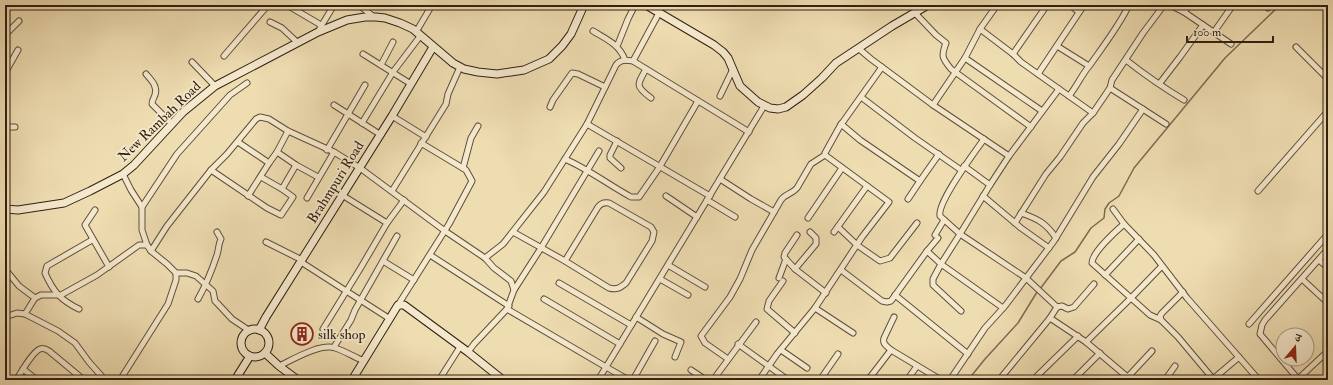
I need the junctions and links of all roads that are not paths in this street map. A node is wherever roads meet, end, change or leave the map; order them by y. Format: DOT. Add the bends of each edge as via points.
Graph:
graph roads {
  1 [pos="268,5"];
  2 [pos="287,5"];
  3 [pos="334,5"];
  4 [pos="359,5"];
  5 [pos="432,5"];
  6 [pos="584,5"];
  7 [pos="635,5"];
  8 [pos="646,5"];
  9 [pos="928,5"];
  10 [pos="997,5"];
  11 [pos="1047,5"];
  12 [pos="1070,5"];
  13 [pos="1084,5"];
  14 [pos="1129,5"];
  15 [pos="1164,5"];
  16 [pos="1170,5"];
  17 [pos="1189,5"];
  18 [pos="1233,5"];
  19 [pos="1079,12"];
  20 [pos="1184,12"];
  21 [pos="660,13"];
  22 [pos="915,13"];
  23 [pos="374,17"];
  24 [pos="19,21"];
  25 [pos="270,22"];
  26 [pos="1203,25"];
  27 [pos="320,29"];
  28 [pos="980,29"];
  29 [pos="593,31"];
  30 [pos="1214,32"];
  31 [pos="419,33"];
  32 [pos="5,36"];
  33 [pos="393,42"];
  34 [pos="298,43"];
  35 [pos="618,44"];
  36 [pos="1231,44"];
  37 [pos="1057,46"];
  38 [pos="434,47"];
  39 [pos="1296,47"];
  40 [pos="858,48"];
  41 [pos="18,50"];
  42 [pos="363,54"];
  43 [pos="1013,54"];
  44 [pos="224,56"];
  45 [pos="965,58"];
  46 [pos="625,60"];
  47 [pos="1126,60"];
  48 [pos="632,61"];
  49 [pos="192,62"];
  50 [pos="381,64"];
  51 [pos="1089,66"];
  52 [pos="460,67"];
  53 [pos="882,67"];
  54 [pos="646,69"];
  55 [pos="733,69"];
  56 [pos="5,72"];
  57 [pos="393,72"];
  58 [pos="956,72"];
  59 [pos="146,74"];
  60 [pos="1038,74"];
  61 [pos="1328,79"];
  62 [pos="247,83"];
  63 [pos="1160,83"];
  64 [pos="411,84"];
  65 [pos="365,85"];
  66 [pos="215,86"];
  67 [pos="605,87"];
  68 [pos="1110,88"];
  69 [pos="1059,89"];
  70 [pos="720,96"];
  71 [pos="1069,96"];
  72 [pos="651,98"];
  73 [pos="861,98"];
  74 [pos="1184,100"];
  75 [pos="698,101"];
  76 [pos="334,105"];
  77 [pos="933,105"];
  78 [pos="764,106"];
  79 [pos="550,107"];
  80 [pos="1143,109"];
  81 [pos="1042,111"];
  82 [pos="1328,111"];
  83 [pos="1093,112"];
  84 [pos="348,114"];
  85 [pos="392,116"];
  86 [pos="362,123"];
  87 [pos="172,124"];
  88 [pos="587,124"];
  89 [pos="841,124"];
  90 [pos="1166,124"];
  91 [pos="478,126"];
  92 [pos="5,127"];
  93 [pos="15,127"];
  94 [pos="1031,127"];
  95 [pos="288,131"];
  96 [pos="749,132"];
  97 [pos="381,135"];
  98 [pos="426,137"];
  99 [pos="984,139"];
  100 [pos="617,141"];
  101 [pos="238,142"];
  102 [pos="421,144"];
  103 [pos="327,150"];
  104 [pos="599,151"];
  105 [pos="277,152"];
  106 [pos="334,152"];
  107 [pos="939,154"];
  108 [pos="825,155"];
  109 [pos="1009,156"];
  110 [pos="565,159"];
  111 [pos="269,163"];
  112 [pos="296,165"];
  113 [pos="660,167"];
  114 [pos="360,168"];
  115 [pos="463,168"];
  116 [pos="621,168"];
  117 [pos="842,168"];
  118 [pos="963,168"];
  119 [pos="211,170"];
  120 [pos="588,171"];
  121 [pos="123,174"];
  122 [pos="261,177"];
  123 [pos="318,177"];
  124 [pos="720,179"];
  125 [pos="920,181"];
  126 [pos="990,185"];
  127 [pos="867,186"];
  128 [pos="282,189"];
  129 [pos="392,191"];
  130 [pos="1258,191"];
  131 [pos="342,194"];
  132 [pos="248,196"];
  133 [pos="666,196"];
  134 [pos="983,196"];
  135 [pos="307,198"];
  136 [pos="709,198"];
  137 [pos="908,199"];
  138 [pos="404,200"];
  139 [pos="142,207"];
  140 [pos="5,209"];
  141 [pos="1113,209"];
  142 [pos="95,210"];
  143 [pos="774,212"];
  144 [pos="1021,213"];
  145 [pos="697,216"];
  146 [pos="735,217"];
  147 [pos="808,218"];
  148 [pos="944,220"];
  149 [pos="387,223"];
  150 [pos="918,223"];
  151 [pos="1015,223"];
  152 [pos="1124,224"];
  153 [pos="838,227"];
  154 [pos="445,231"];
  155 [pos="217,232"];
  156 [pos="513,232"];
  157 [pos="810,232"];
  158 [pos="834,232"];
  159 [pos="960,234"];
  160 [pos="1328,234"];
  161 [pos="796,235"];
  162 [pos="397,236"];
  163 [pos="1056,238"];
  164 [pos="1139,239"];
  165 [pos="92,240"];
  166 [pos="266,242"];
  167 [pos="147,245"];
  168 [pos="857,245"];
  169 [pos="541,248"];
  170 [pos="1049,248"];
  171 [pos="1328,249"];
  172 [pos="151,251"];
  173 [pos="928,251"];
  174 [pos="430,255"];
  175 [pos="485,258"];
  176 [pos="786,259"];
  177 [pos="1319,260"];
  178 [pos="301,261"];
  179 [pos="383,261"];
  180 [pos="565,261"];
  181 [pos="668,264"];
  182 [pos="941,264"];
  183 [pos="1162,266"];
  184 [pos="109,267"];
  185 [pos="1328,268"];
  186 [pos="5,269"];
  187 [pos="795,269"];
  188 [pos="840,270"];
  189 [pos="176,273"];
  190 [pos="1105,275"];
  191 [pos="1026,278"];
  192 [pos="660,279"];
  193 [pos="1302,279"];
  194 [pos="414,280"];
  195 [pos="558,283"];
  196 [pos="1094,284"];
  197 [pos="206,285"];
  198 [pos="706,287"];
  199 [pos="514,290"];
  200 [pos="347,292"];
  201 [pos="1183,292"];
  202 [pos="826,293"];
  203 [pos="57,295"];
  204 [pos="688,295"];
  205 [pos="895,295"];
  206 [pos="35,298"];
  207 [pos="1131,298"];
  208 [pos="198,299"];
  209 [pos="544,299"];
  210 [pos="360,300"];
  211 [pos="1328,303"];
  212 [pos="398,305"];
  213 [pos="508,307"];
  214 [pos="1057,307"];
  215 [pos="816,308"];
  216 [pos="1003,308"];
  217 [pos="79,309"];
  218 [pos="5,311"];
  219 [pos="961,311"];
  220 [pos="25,314"];
  221 [pos="11,315"];
  222 [pos="5,317"];
  223 [pos="636,317"];
  224 [pos="894,317"];
  225 [pos="1050,318"];
  226 [pos="390,319"];
  227 [pos="1161,320"];
  228 [pos="756,322"];
  229 [pos="1250,324"];
  230 [pos="631,325"];
  231 [pos="323,329"];
  232 [pos="260,330"];
  233 [pos="250,331"];
  234 [pos="795,333"];
  235 [pos="853,333"];
  236 [pos="1078,336"];
  237 [pos="655,341"];
  238 [pos="1086,342"];
  239 [pos="620,344"];
  240 [pos="738,344"];
  241 [pos="334,347"];
  242 [pos="460,347"];
  243 [pos="781,350"];
  244 [pos="891,350"];
  245 [pos="1152,351"];
  246 [pos="1328,351"];
  247 [pos="468,352"];
  248 [pos="265,353"];
  249 [pos="1100,353"];
  250 [pos="838,354"];
  251 [pos="968,354"];
  252 [pos="250,356"];
  253 [pos="675,357"];
  254 [pos="1239,357"];
  255 [pos="728,359"];
  256 [pos="364,361"];
  257 [pos="279,366"];
  258 [pos="769,366"];
  259 [pos="917,366"];
  260 [pos="1175,366"];
  261 [pos="606,367"];
  262 [pos="807,368"];
  263 [pos="23,369"];
  264 [pos="691,370"];
  265 [pos="441,377"];
  266 [pos="1128,379"];
  267 [pos="1214,379"];
  268 [pos="1298,379"];
  269 [pos="16,380"];
  270 [pos="37,380"];
  271 [pos="84,380"];
  272 [pos="105,380"];
  273 [pos="120,380"];
  274 [pos="235,380"];
  275 [pos="298,380"];
  276 [pos="352,380"];
  277 [pos="503,380"];
  278 [pos="598,380"];
  279 [pos="706,380"];
  280 [pos="714,380"];
  281 [pos="759,380"];
  282 [pos="788,380"];
  283 [pos="821,380"];
  284 [pos="868,380"];
  285 [pos="907,380"];
  286 [pos="941,380"];
  287 [pos="950,380"];
  288 [pos="999,380"];
  289 [pos="1035,380"];
  290 [pos="1073,380"];
  291 [pos="1165,380"];
  292 [pos="1259,380"];
  1 -- 44 [label="street"];
  2 -- 27 [label="street"];
  3 -- 27 [label="street"];
  4 -- 23 [label="street"];
  5 -- 31 [label="street"];
  6 -- 52 [label="street, New Rambah Road" via="571,34 549,59 524,70 497,74"];
  7 -- 35 [label="street"];
  8 -- 21 [label="street"];
  9 -- 22 [label="street"];
  10 -- 28 [label="street"];
  11 -- 43 [label="street"];
  12 -- 19 [label="street"];
  13 -- 19 [label="street"];
  14 -- 51 [label="street"];
  15 -- 47 [label="street"];
  16 -- 20 [label="street"];
  17 -- 20 [label="street"];
  18 -- 30 [label="street"];
  19 -- 37 [label="street"];
  20 -- 26 [label="street"];
  21 -- 48 [label="street"];
  21 -- 55 [label="street" via="714,45 728,58"];
  22 -- 40 [label="street"];
  22 -- 58 [label="street" via="946,43 943,59"];
  23 -- 27 [label="street, New Rambah Road" via="347,20"];
  23 -- 31 [label="street, New Rambah Road" via="393,20"];
  24 -- 32 [label="street"];
  25 -- 34 [label="street" via="282,28"];
  26 -- 30 [label="street"];
  26 -- 63 [label="street"];
  27 -- 34 [label="street, New Rambah Road"];
  28 -- 43 [label="street"];
  28 -- 45 [label="street"];
  29 -- 46 [label="street" via="613,43"];
  30 -- 36 [label="street"];
  31 -- 38 [label="street, New Rambah Road"];
  31 -- 57 [label="street"];
  33 -- 50 [label="street"];
  34 -- 66 [label="street, New Rambah Road"];
  37 -- 51 [label="street"];
  37 -- 60 [label="street"];
  38 -- 52 [label="street, New Rambah Road"];
  38 -- 64 [label="street, Brahmpuri Road"];
  39 -- 61 [label="street"];
  40 -- 53 [label="street"];
  40 -- 78 [label="street" via="836,63 803,95 786,107 778,109"];
  41 -- 56 [label="street"];
  42 -- 50 [label="street"];
  43 -- 60 [label="street"];
  45 -- 58 [label="street"];
  45 -- 81 [label="street"];
  46 -- 48 [label="street"];
  46 -- 67 [label="street" via="619,61 616,65"];
  47 -- 63 [label="street"];
  47 -- 68 [label="street" via="1112,80"];
  48 -- 54 [label="street"];
  49 -- 66 [label="street"];
  50 -- 57 [label="street"];
  51 -- 71 [label="street"];
  52 -- 98 [label="street" via="446,104"];
  53 -- 73 [label="street"];
  53 -- 77 [label="street"];
  54 -- 72 [label="street" via="638,87"];
  54 -- 75 [label="street"];
  55 -- 70 [label="street"];
  55 -- 78 [label="street" via="740,86"];
  57 -- 64 [label="street"];
  57 -- 86 [label="street"];
  58 -- 77 [label="street"];
  58 -- 94 [label="street"];
  59 -- 87 [label="street" via="156,88 152,104"];
  60 -- 69 [label="street"];
  62 -- 139 [label="street" via="230,95 177,154"];
  63 -- 74 [label="street"];
  64 -- 85 [label="street, Brahmpuri Road"];
  65 -- 84 [label="street"];
  66 -- 87 [label="street, New Rambah Road"];
  67 -- 79 [label="street" via="572,73"];
  67 -- 88 [label="street"];
  68 -- 80 [label="street"];
  68 -- 83 [label="street"];
  69 -- 71 [label="street"];
  69 -- 81 [label="street"];
  71 -- 83 [label="street"];
  73 -- 89 [label="street"];
  73 -- 107 [label="street"];
  75 -- 96 [label="street"];
  75 -- 113 [label="street"];
  76 -- 84 [label="street"];
  77 -- 99 [label="street"];
  78 -- 96 [label="street"];
  80 -- 90 [label="street"];
  80 -- 163 [label="street" via="1093,177"];
  81 -- 94 [label="street"];
  82 -- 130 [label="street"];
  83 -- 144 [label="street" via="1046,174"];
  84 -- 86 [label="street"];
  84 -- 103 [label="street"];
  85 -- 97 [label="street, Brahmpuri Road"];
  85 -- 98 [label="street"];
  86 -- 97 [label="street"];
  87 -- 121 [label="street, New Rambah Road"];
  88 -- 100 [label="street"];
  88 -- 110 [label="street"];
  89 -- 108 [label="street"];
  89 -- 125 [label="street"];
  91 -- 115 [label="street" via="471,138"];
  92 -- 93 [label="street"];
  94 -- 109 [label="street"];
  95 -- 101 [label="street" via="269,119 260,117"];
  95 -- 103 [label="street"];
  95 -- 105 [label="street"];
  96 -- 124 [label="street"];
  97 -- 114 [label="street, Brahmpuri Road"];
  98 -- 102 [label="street"];
  99 -- 109 [label="street"];
  99 -- 118 [label="street"];
  100 -- 113 [label="street"];
  100 -- 116 [label="street" via="610,158"];
  101 -- 111 [label="street"];
  101 -- 119 [label="street"];
  102 -- 115 [label="street"];
  102 -- 129 [label="street"];
  103 -- 106 [label="street"];
  104 -- 120 [label="street"];
  105 -- 111 [label="street"];
  105 -- 112 [label="street"];
  106 -- 114 [label="street"];
  106 -- 123 [label="street"];
  107 -- 118 [label="street"];
  107 -- 125 [label="street"];
  108 -- 117 [label="street"];
  108 -- 143 [label="street" via="811,164 794,192 784,196"];
  109 -- 126 [label="street"];
  110 -- 120 [label="street"];
  110 -- 156 [label="street" via="544,192"];
  111 -- 122 [label="street"];
  112 -- 123 [label="street"];
  112 -- 128 [label="street"];
  113 -- 120 [label="street" via="641,194 631,198"];
  113 -- 136 [label="street"];
  114 -- 129 [label="street"];
  114 -- 131 [label="street, Brahmpuri Road"];
  115 -- 154 [label="street" via="472,181"];
  117 -- 127 [label="street"];
  117 -- 147 [label="street"];
  118 -- 126 [label="street"];
  118 -- 148 [label="street" via="940,209 940,216"];
  119 -- 132 [label="street"];
  119 -- 172 [label="street" via="167,226"];
  120 -- 169 [label="street"];
  121 -- 139 [label="street"];
  121 -- 140 [label="street, New Rambah Road" via="64,203 18,210"];
  122 -- 128 [label="street"];
  122 -- 132 [label="street"];
  123 -- 135 [label="street"];
  124 -- 136 [label="street"];
  124 -- 143 [label="street"];
  125 -- 137 [label="street"];
  126 -- 134 [label="street"];
  127 -- 153 [label="street"];
  127 -- 168 [label="street" via="889,202"];
  128 -- 132 [label="street" via="293,197 281,215"];
  129 -- 138 [label="street"];
  131 -- 149 [label="street"];
  131 -- 178 [label="street, Brahmpuri Road"];
  133 -- 145 [label="street"];
  134 -- 151 [label="street"];
  134 -- 159 [label="street"];
  136 -- 145 [label="street"];
  136 -- 146 [label="street"];
  138 -- 149 [label="street"];
  138 -- 154 [label="street"];
  139 -- 167 [label="street" via="142,230"];
  141 -- 152 [label="street"];
  142 -- 165 [label="street" via="85,225"];
  143 -- 255 [label="street" via="752,250 730,298 701,336 705,343"];
  144 -- 151 [label="street"];
  144 -- 163 [label="street" via="1041,221"];
  145 -- 181 [label="street"];
  148 -- 159 [label="street"];
  148 -- 173 [label="street"];
  149 -- 200 [label="street"];
  150 -- 168 [label="street" via="890,258 880,260"];
  151 -- 170 [label="street"];
  152 -- 164 [label="street"];
  152 -- 190 [label="street" via="1092,259 1092,263"];
  153 -- 158 [label="street"];
  153 -- 168 [label="street"];
  154 -- 174 [label="street"];
  154 -- 175 [label="street"];
  155 -- 197 [label="street" via="221,239"];
  156 -- 169 [label="street"];
  156 -- 175 [label="street"];
  157 -- 187 [label="street" via="816,238 816,244"];
  159 -- 182 [label="street"];
  159 -- 191 [label="street"];
  160 -- 229 [label="street"];
  161 -- 176 [label="street" via="784,255"];
  162 -- 179 [label="street"];
  163 -- 170 [label="street"];
  164 -- 183 [label="street"];
  164 -- 190 [label="street"];
  165 -- 184 [label="street"];
  165 -- 203 [label="street" via="45,269 44,273"];
  166 -- 178 [label="street"];
  167 -- 172 [label="street"];
  167 -- 184 [label="street" via="139,245"];
  168 -- 188 [label="street"];
  169 -- 180 [label="street"];
  169 -- 199 [label="street"];
  170 -- 191 [label="street"];
  171 -- 177 [label="street"];
  172 -- 189 [label="street"];
  173 -- 182 [label="street"];
  173 -- 205 [label="street"];
  174 -- 194 [label="street"];
  174 -- 213 [label="street"];
  175 -- 199 [label="street" via="511,281"];
  176 -- 187 [label="street"];
  176 -- 234 [label="street" via="781,280 767,309"];
  177 -- 185 [label="street"];
  177 -- 193 [label="street"];
  178 -- 200 [label="street"];
  178 -- 232 [label="street, Brahmpuri Road"];
  179 -- 194 [label="street"];
  179 -- 210 [label="street"];
  180 -- 180 [label="street" via="602,203 609,202 651,227 654,232 652,241 626,283 615,290"];
  181 -- 192 [label="street"];
  181 -- 198 [label="street"];
  182 -- 216 [label="street"];
  182 -- 219 [label="street" via="933,279 933,285"];
  183 -- 201 [label="street"];
  183 -- 207 [label="street"];
  184 -- 203 [label="street" via="61,296"];
  186 -- 206 [label="street" via="19,286"];
  187 -- 202 [label="street"];
  188 -- 202 [label="street"];
  188 -- 205 [label="street" via="882,300 891,301"];
  189 -- 197 [label="street" via="196,276"];
  189 -- 273 [label="street" via="168,304"];
  190 -- 207 [label="street"];
  191 -- 214 [label="street"];
  191 -- 216 [label="street"];
  192 -- 204 [label="street"];
  192 -- 223 [label="street"];
  193 -- 211 [label="street"];
  193 -- 268 [label="street" via="1265,320 1260,334"];
  194 -- 212 [label="street"];
  195 -- 230 [label="street"];
  196 -- 214 [label="street" via="1074,307"];
  197 -- 208 [label="street"];
  197 -- 233 [label="street" via="213,291 215,301 232,319"];
  199 -- 213 [label="street"];
  200 -- 210 [label="street"];
  200 -- 231 [label="street"];
  201 -- 227 [label="street" via="1162,313"];
  201 -- 254 [label="street"];
  202 -- 215 [label="street"];
  203 -- 206 [label="street" via="41,295"];
  203 -- 217 [label="street" via="67,304"];
  205 -- 251 [label="street"];
  206 -- 220 [label="street"];
  207 -- 227 [label="street" via="1150,315"];
  207 -- 238 [label="street"];
  209 -- 239 [label="street"];
  210 -- 226 [label="street"];
  210 -- 241 [label="street"];
  212 -- 226 [label="street"];
  212 -- 242 [label="street" via="408,307"];
  213 -- 247 [label="street"];
  213 -- 261 [label="street"];
  214 -- 225 [label="street"];
  215 -- 234 [label="street"];
  215 -- 235 [label="street"];
  216 -- 251 [label="street" via="985,328"];
  218 -- 221 [label="street"];
  220 -- 221 [label="street" via="20,312"];
  220 -- 272 [label="street" via="75,344"];
  221 -- 222 [label="street"];
  223 -- 230 [label="street"];
  223 -- 253 [label="street" via="681,342"];
  224 -- 244 [label="street" via="883,341"];
  225 -- 236 [label="street"];
  225 -- 288 [label="street"];
  226 -- 256 [label="street"];
  227 -- 267 [label="street"];
  228 -- 240 [label="street"];
  230 -- 239 [label="street"];
  232 -- 233 [label="street"];
  232 -- 248 [label="street" via="269,340"];
  233 -- 252 [label="street" via="242,338 241,344 242,349"];
  234 -- 243 [label="street"];
  236 -- 238 [label="street"];
  236 -- 289 [label="street"];
  237 -- 261 [label="street" via="634,378 627,379"];
  238 -- 249 [label="street"];
  239 -- 261 [label="street"];
  240 -- 255 [label="street"];
  240 -- 258 [label="street"];
  241 -- 256 [label="street"];
  241 -- 257 [label="street" via="321,348"];
  242 -- 247 [label="street"];
  242 -- 265 [label="street"];
  243 -- 258 [label="street"];
  243 -- 262 [label="street"];
  244 -- 259 [label="street"];
  244 -- 284 [label="street"];
  245 -- 266 [label="street"];
  246 -- 268 [label="street"];
  247 -- 277 [label="street"];
  248 -- 252 [label="street" via="258,357"];
  248 -- 257 [label="street"];
  249 -- 266 [label="street"];
  249 -- 290 [label="street"];
  250 -- 283 [label="street"];
  251 -- 287 [label="street"];
  252 -- 274 [label="street"];
  254 -- 267 [label="street"];
  254 -- 292 [label="street"];
  255 -- 280 [label="street"];
  256 -- 276 [label="street"];
  257 -- 275 [label="street"];
  258 -- 281 [label="street"];
  258 -- 282 [label="street"];
  259 -- 285 [label="street"];
  259 -- 286 [label="street"];
  260 -- 291 [label="street"];
  261 -- 278 [label="street"];
  263 -- 269 [label="street"];
  263 -- 270 [label="street"];
  263 -- 271 [label="street" via="39,349 46,349"];
  264 -- 279 [label="street"];
}
